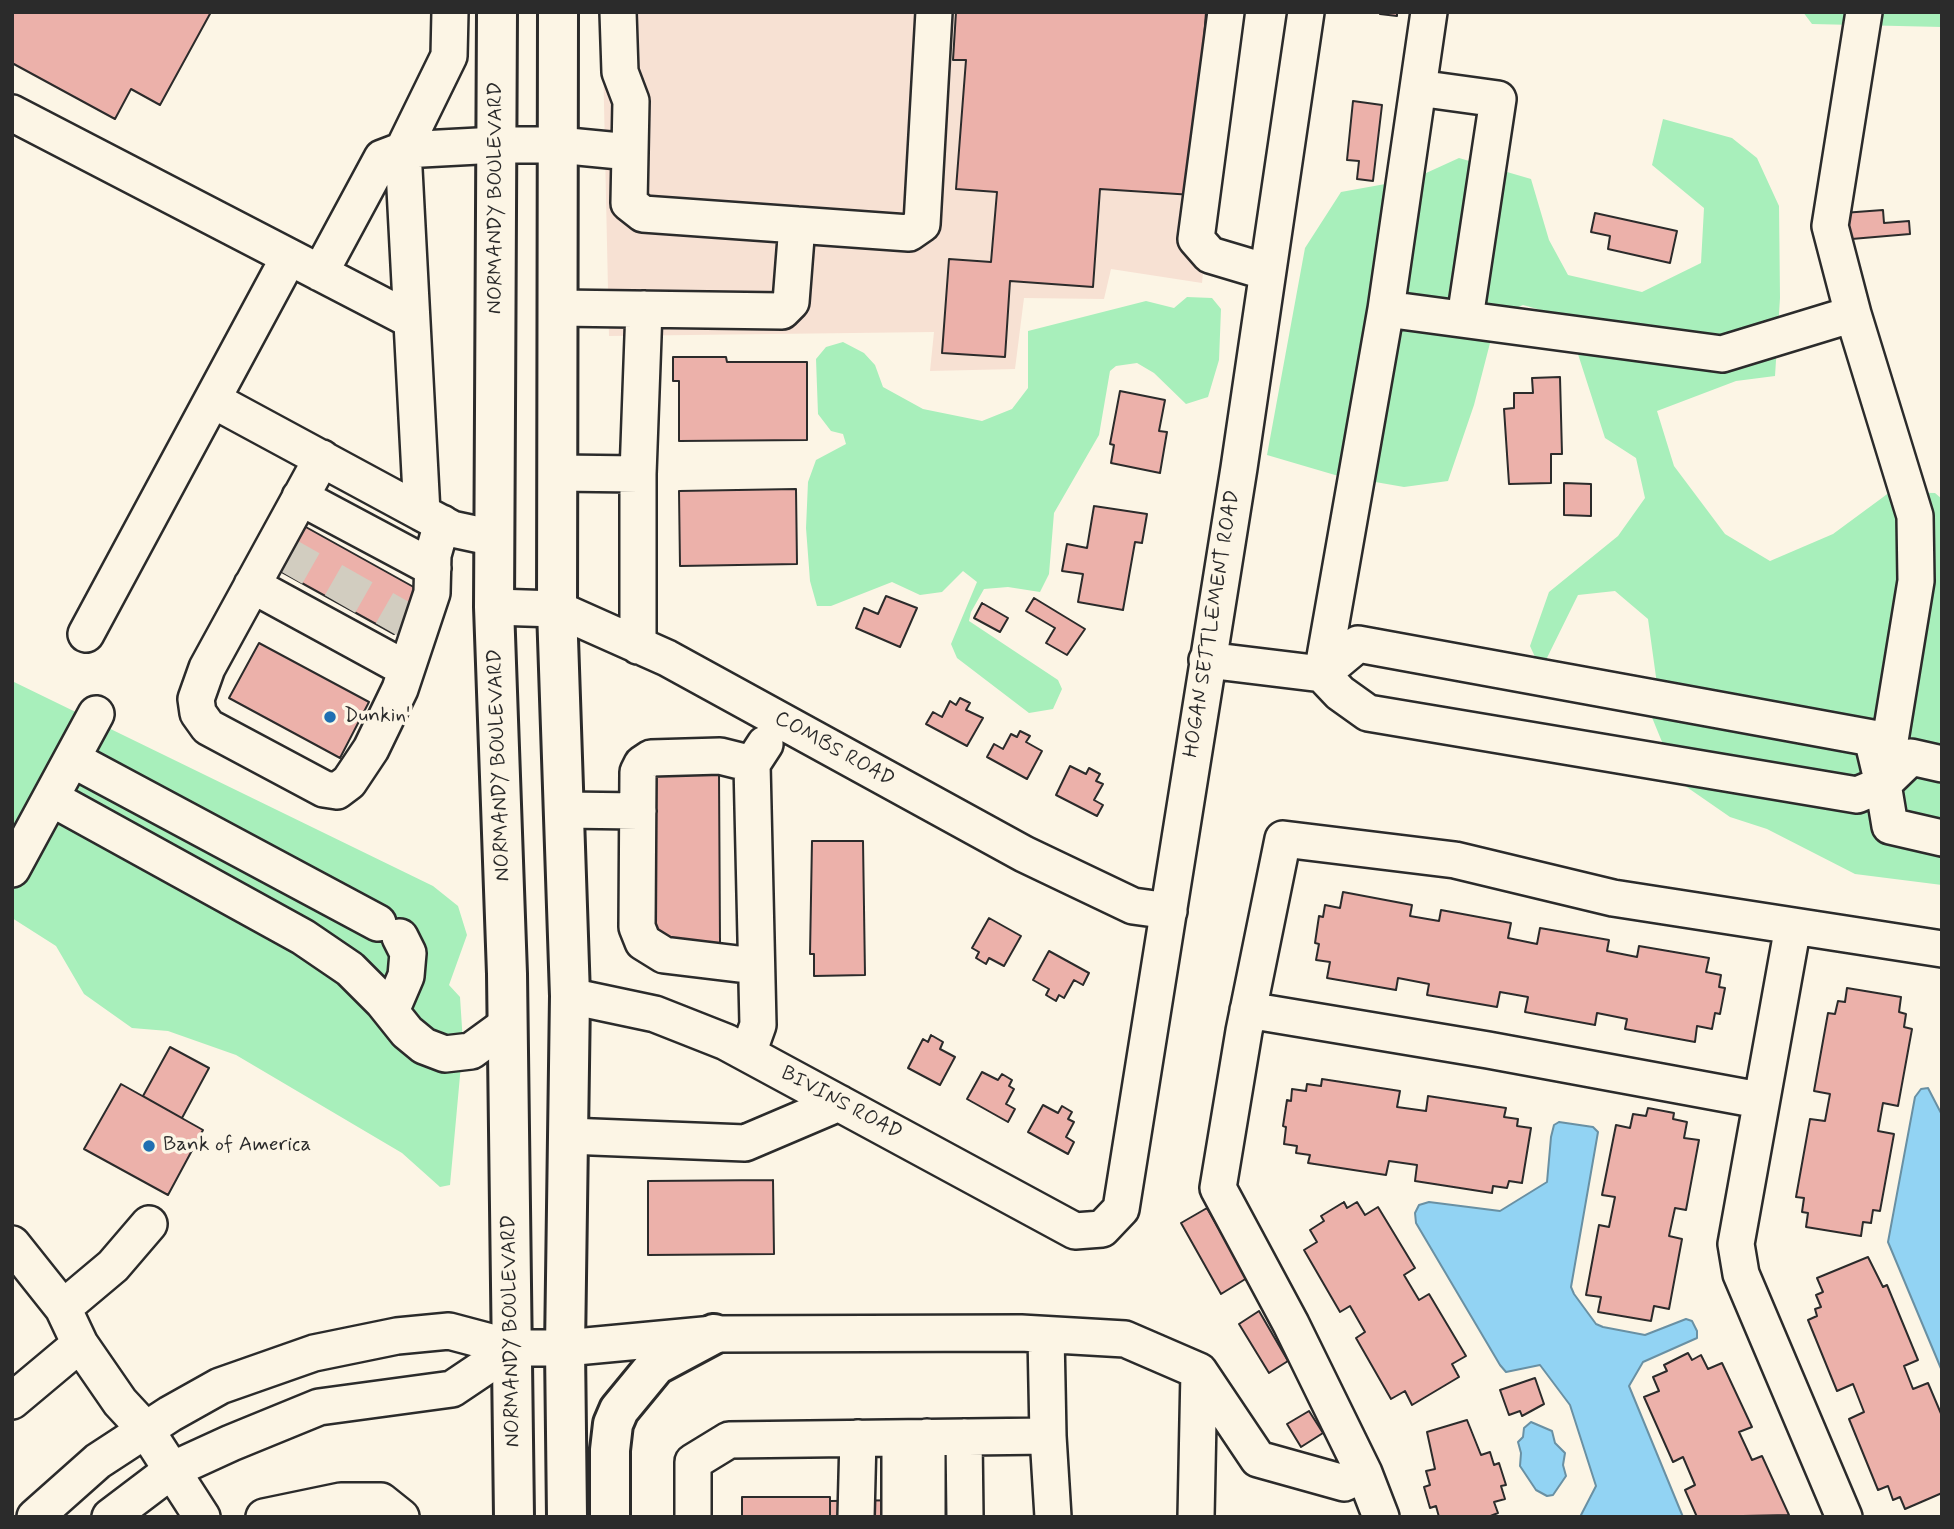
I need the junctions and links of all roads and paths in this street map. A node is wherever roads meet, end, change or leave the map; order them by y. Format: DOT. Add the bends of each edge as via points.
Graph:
graph roads {
  1 [pos="450,12"];
  2 [pos="497,12"];
  3 [pos="558,12"];
  4 [pos="618,12"];
  5 [pos="934,12"];
  6 [pos="1226,12"];
  7 [pos="1306,12"];
  8 [pos="1429,12"];
  9 [pos="1864,12"];
  10 [pos="1418,88"];
  11 [pos="12,113"];
  12 [pos="497,145"];
  13 [pos="558,145"];
  14 [pos="403,150"];
  15 [pos="630,152"];
  16 [pos="797,225"];
  17 [pos="289,257"];
  18 [pos="1267,272"];
  19 [pos="320,273"];
  20 [pos="558,308"];
  21 [pos="644,309"];
  22 [pos="1386,309"];
  23 [pos="1853,314"];
  24 [pos="1465,318"];
  25 [pos="411,320"];
  26 [pos="213,400"];
  27 [pos="322,458"];
  28 [pos="558,473"];
  29 [pos="638,474"];
  30 [pos="432,518"];
  31 [pos="322,520"];
  32 [pos="494,538"];
  33 [pos="416,570"];
  34 [pos="284,590"];
  35 [pos="494,607"];
  36 [pos="557,609"];
  37 [pos="86,634"];
  38 [pos="381,644"];
  39 [pos="638,646"];
  40 [pos="1207,660"];
  41 [pos="1322,674"];
  42 [pos="96,714"];
  43 [pos="779,720"];
  44 [pos="72,759"];
  45 [pos="752,764"];
  46 [pos="1942,764"];
  47 [pos="1883,784"];
  48 [pos="51,798"];
  49 [pos="564,810"];
  50 [pos="638,811"];
  51 [pos="1942,838"];
  52 [pos="12,869"];
  53 [pos="1169,911"];
  54 [pos="1793,926"];
  55 [pos="1942,948"];
  56 [pos="755,966"];
  57 [pos="570,996"];
  58 [pos="1248,1010"];
  59 [pos="391,1011"];
  60 [pos="508,1024"];
  61 [pos="748,1053"];
  62 [pos="1759,1100"];
  63 [pos="839,1103"];
  64 [pos="568,1136"];
  65 [pos="149,1224"];
  66 [pos="1102,1229"];
  67 [pos="12,1244"];
  68 [pos="63,1308"];
  69 [pos="714,1334"];
  70 [pos="1046,1335"];
  71 [pos="80,1344"];
  72 [pos="513,1348"];
  73 [pos="565,1348"];
  74 [pos="1199,1371"];
  75 [pos="12,1401"];
  76 [pos="146,1430"];
  77 [pos="1048,1436"];
  78 [pos="964,1437"];
  79 [pos="881,1438"];
  80 [pos="172,1470"];
  81 [pos="1364,1473"];
  82 [pos="35,1517"];
  83 [pos="110,1517"];
  84 [pos="202,1517"];
  85 [pos="264,1517"];
  86 [pos="401,1517"];
  87 [pos="514,1517"];
  88 [pos="567,1517"];
  89 [pos="610,1517"];
  90 [pos="693,1517"];
  91 [pos="841,1517"];
  92 [pos="856,1517"];
  93 [pos="870,1517"];
  94 [pos="885,1517"];
  95 [pos="900,1517"];
  96 [pos="927,1517"];
  97 [pos="965,1517"];
  98 [pos="1053,1517"];
  99 [pos="1196,1517"];
  100 [pos="1381,1517"];
  101 [pos="1844,1517"];
  1 -- 14 [label="street" via="449,56"];
  2 -- 12 [label="main road, NORMANDY BOULEVARD"];
  3 -- 13 [label="main road"];
  4 -- 15 [label="street" via="620,72 631,101"];
  5 -- 16 [label="street" via="922,224 909,233"];
  6 -- 18 [label="street" via="1196,240 1210,255"];
  7 -- 18 [label="street, HOGAN SETTLEMENT ROAD"];
  8 -- 10 [label="street"];
  9 -- 23 [label="street" via="1830,226"];
  10 -- 22 [label="street"];
  10 -- 24 [label="street" via="1497,99"];
  11 -- 17 [label="street"];
  12 -- 13 [label="street"];
  12 -- 14 [label="street"];
  12 -- 32 [label="main road, NORMANDY BOULEVARD"];
  13 -- 15 [label="street"];
  13 -- 20 [label="main road"];
  14 -- 19 [label="street" via="382,158"];
  14 -- 25 [label="street"];
  15 -- 16 [label="street" via="629,204 643,214"];
  16 -- 21 [label="street" via="791,302 782,311"];
  17 -- 19 [label="street"];
  17 -- 26 [label="street"];
  18 -- 40 [label="street, HOGAN SETTLEMENT ROAD"];
  19 -- 25 [label="street"];
  20 -- 21 [label="street"];
  20 -- 28 [label="main road"];
  21 -- 29 [label="street"];
  22 -- 24 [label="street"];
  22 -- 41 [label="street"];
  23 -- 24 [label="street" via="1722,354"];
  23 -- 47 [label="street" via="1916,516 1916,582"];
  25 -- 30 [label="street"];
  26 -- 27 [label="street"];
  26 -- 37 [label="street"];
  27 -- 30 [label="street"];
  27 -- 31 [label="street"];
  28 -- 29 [label="street"];
  28 -- 36 [label="main road"];
  29 -- 39 [label="street"];
  30 -- 32 [label="street"];
  30 -- 33 [label="street" via="433,555"];
  31 -- 33 [label="street"];
  31 -- 34 [label="street"];
  32 -- 35 [label="main road, NORMANDY BOULEVARD"];
  33 -- 38 [label="street" via="432,593"];
  34 -- 38 [label="street"];
  34 -- 38 [label="street" via="207,668 196,699 198,713 208,727 324,789 337,791 349,782 371,748"];
  35 -- 36 [label="street, COMBS ROAD"];
  35 -- 60 [label="main road, NORMANDY BOULEVARD"];
  36 -- 39 [label="street, COMBS ROAD"];
  36 -- 49 [label="main road"];
  39 -- 43 [label="street, COMBS ROAD"];
  40 -- 41 [label="street"];
  40 -- 53 [label="street, HOGAN SETTLEMENT ROAD"];
  41 -- 47 [label="street" via="1368,713 1857,795"];
  41 -- 47 [label="street" via="1358,644 1872,738"];
  42 -- 44 [label="street"];
  43 -- 45 [label="street"];
  43 -- 53 [label="street, COMBS ROAD" via="1024,854 1133,906"];
  44 -- 48 [label="street"];
  44 -- 59 [label="street" via="389,930 408,953 406,976"];
  45 -- 50 [label="street" via="720,756 651,758 638,772"];
  45 -- 56 [label="street"];
  46 -- 47 [label="street" via="1911,757"];
  47 -- 51 [label="street" via="1890,827"];
  48 -- 52 [label="street"];
  48 -- 59 [label="street" via="303,937 350,969"];
  49 -- 50 [label="street"];
  49 -- 57 [label="main road"];
  50 -- 56 [label="street" via="637,927 643,942 664,955"];
  53 -- 66 [label="street, HOGAN SETTLEMENT ROAD" via="1121,1209"];
  54 -- 55 [label="street"];
  54 -- 58 [label="street" via="1613,898 1455,860 1283,839"];
  54 -- 62 [label="street"];
  56 -- 61 [label="street" via="758,1025"];
  57 -- 61 [label="street, BIVINS ROAD" via="655,1014"];
  57 -- 64 [label="main road"];
  58 -- 62 [label="street"];
  58 -- 81 [label="street" via="1218,1188"];
  59 -- 60 [label="street" via="424,1046 445,1054 471,1051"];
  60 -- 72 [label="main road, NORMANDY BOULEVARD"];
  61 -- 63 [label="street, BIVINS ROAD"];
  62 -- 101 [label="street" via="1736,1244 1741,1274"];
  63 -- 64 [label="street" via="745,1143"];
  63 -- 66 [label="street, BIVINS ROAD" via="1075,1231"];
  64 -- 73 [label="main road"];
  65 -- 68 [label="street" via="113,1266"];
  67 -- 68 [label="street"];
  68 -- 71 [label="street"];
  69 -- 70 [label="street"];
  69 -- 73 [label="street"];
  69 -- 89 [label="main road" via="656,1365 619,1410 610,1450"];
  70 -- 74 [label="street" via="1125,1339"];
  70 -- 77 [label="street"];
  71 -- 75 [label="street"];
  71 -- 76 [label="street" via="120,1402"];
  72 -- 73 [label="street"];
  72 -- 76 [label="street" via="449,1331 314,1353 220,1386"];
  72 -- 80 [label="street" via="452,1389 320,1407"];
  72 -- 87 [label="main road, NORMANDY BOULEVARD"];
  73 -- 88 [label="main road"];
  74 -- 81 [label="street" via="1258,1459 1344,1483"];
  74 -- 99 [label="street"];
  76 -- 80 [label="street"];
  76 -- 82 [label="street" via="98,1461"];
  77 -- 78 [label="street"];
  77 -- 98 [label="street"];
  78 -- 79 [label="street"];
  78 -- 97 [label="street"];
  79 -- 90 [label="street" via="729,1440 693,1462"];
  79 -- 91 [label="street"];
  79 -- 92 [label="street"];
  79 -- 93 [label="street"];
  79 -- 94 [label="street"];
  79 -- 95 [label="street"];
  79 -- 96 [label="street"];
  80 -- 83 [label="street"];
  80 -- 84 [label="street"];
  81 -- 100 [label="street"];
  85 -- 86 [label="street" via="341,1502 381,1502"];
}
